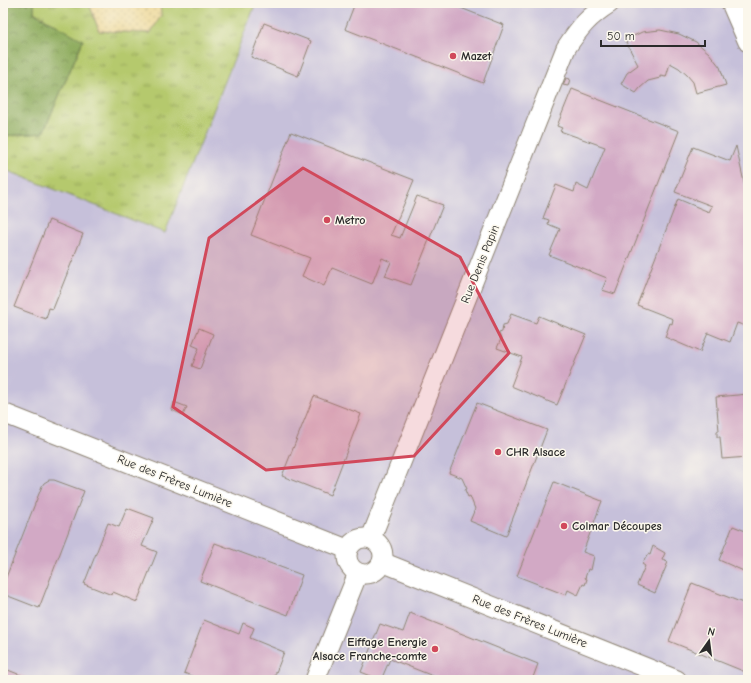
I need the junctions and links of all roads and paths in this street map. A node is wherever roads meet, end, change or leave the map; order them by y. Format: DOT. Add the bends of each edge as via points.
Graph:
graph roads {
  1 [pos="610,3"];
  2 [pos="733,5"];
  3 [pos="748,42"];
  4 [pos="3,413"];
  5 [pos="371,538"];
  6 [pos="347,549"];
  7 [pos="382,562"];
  8 [pos="358,573"];
  9 [pos="316,680"];
  10 [pos="677,680"];
  1 -- 5 [label="street, Rue Denis Papin" via="594,13 581,26 566,48"];
  2 -- 3 [label="street"];
  4 -- 6 [label="street, Rue des Frères Lumière"];
  5 -- 6 [label="street" via="357,539"];
  5 -- 7 [label="street" via="382,548"];
  6 -- 8 [label="street" via="348,563"];
  7 -- 8 [label="street" via="372,572"];
  7 -- 10 [label="street, Rue des Frères Lumière"];
  8 -- 9 [label="street"];
}
